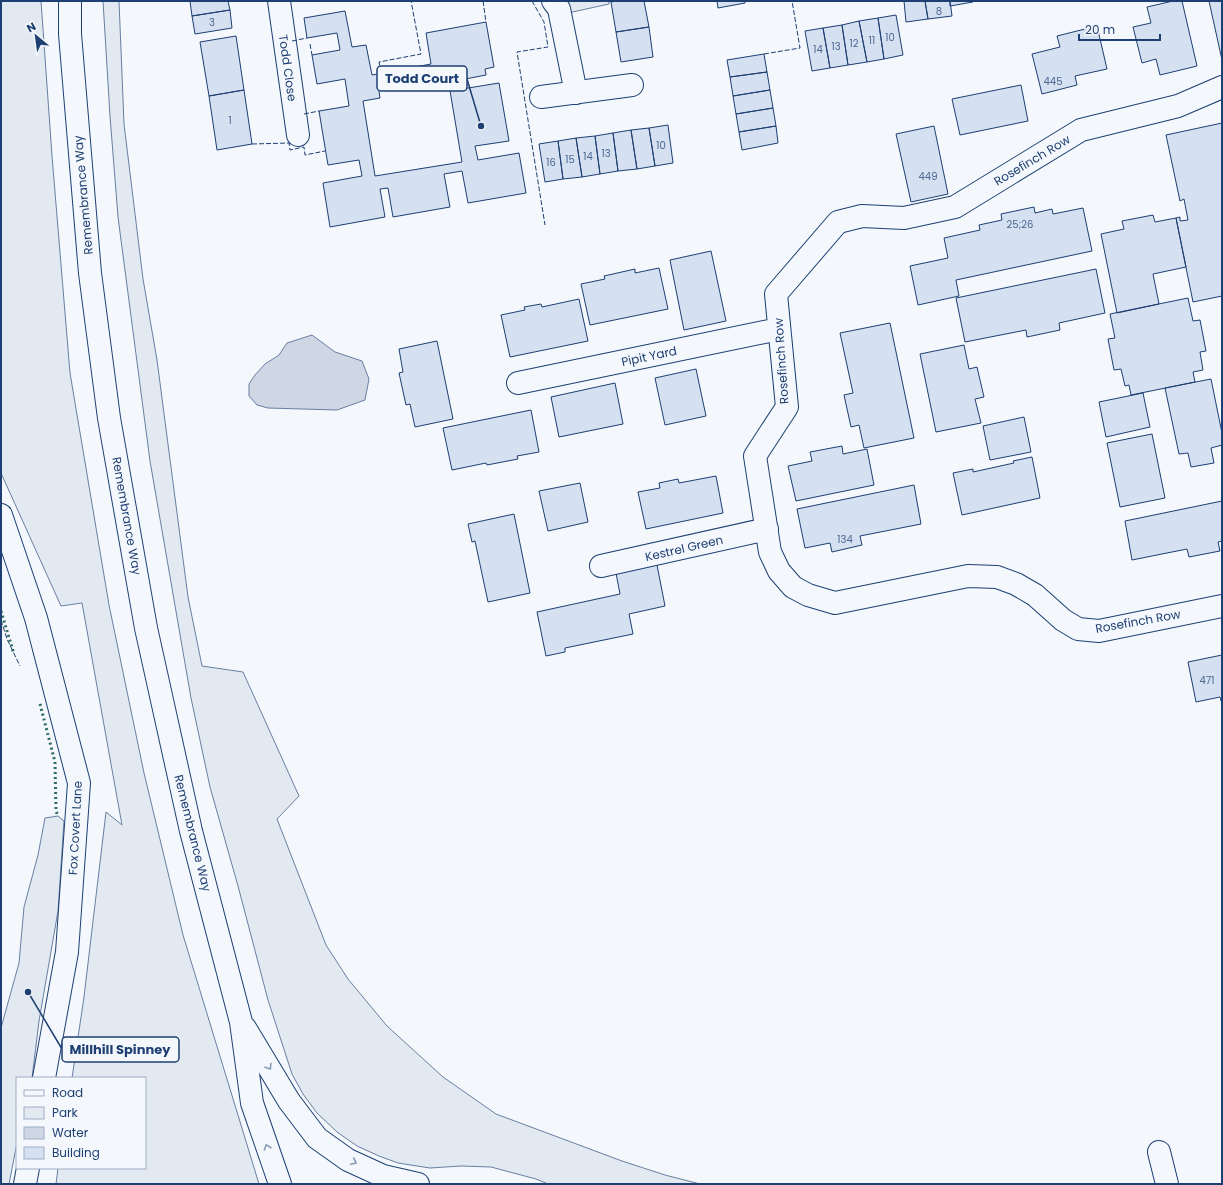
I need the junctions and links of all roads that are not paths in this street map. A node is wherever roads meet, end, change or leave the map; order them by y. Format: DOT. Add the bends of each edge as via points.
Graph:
graph roads {
  1 [pos="70,1"];
  2 [pos="279,1"];
  3 [pos="553,1"];
  4 [pos="632,85"];
  5 [pos="1222,87"];
  6 [pos="576,93"];
  7 [pos="541,97"];
  8 [pos="298,135"];
  9 [pos="779,329"];
  10 [pos="518,383"];
  11 [pos="1,515"];
  12 [pos="766,529"];
  13 [pos="602,566"];
  14 [pos="1222,606"];
  15 [pos="241,1022"];
  16 [pos="44,1077"];
  17 [pos="1159,1152"];
  18 [pos="28,1169"];
  19 [pos="25,1184"];
  20 [pos="280,1184"];
  21 [pos="418,1184"];
  22 [pos="1168,1184"];
  1 -- 15 [label="main road, Remembrance Way" via="70,34 90,273 109,418 146,628 191,830"];
  2 -- 8 [label="main road, Todd Close"];
  3 -- 6 [label="main road" via="559,9"];
  4 -- 6 [label="main road"];
  5 -- 9 [label="main road, Rosefinch Row" via="1178,106 1081,130 955,207 904,218 862,216 838,222 776,294"];
  6 -- 7 [label="main road"];
  9 -- 10 [label="main road, Pipit Yard"];
  9 -- 12 [label="main road, Rosefinch Row" via="787,407 755,456"];
  11 -- 16 [label="main road, Fox Covert Lane" via="36,618 79,783 67,952"];
  12 -- 13 [label="main road, Kestrel Green"];
  12 -- 14 [label="main road, Rosefinch Row" via="770,552 779,571 793,587 808,596 835,603 968,576 997,577 1016,584 1035,595 1062,620 1078,629 1099,631"];
  20 -- 15 [label="main road, Remembrance Way, one-way" via="252,1103"];
  15 -- 21 [label="main road, Remembrance Way, one-way" via="289,1101 318,1138 348,1160 383,1176"];
  17 -- 22 [label="main road"];
  18 -- 19 [label="main road"];
}
